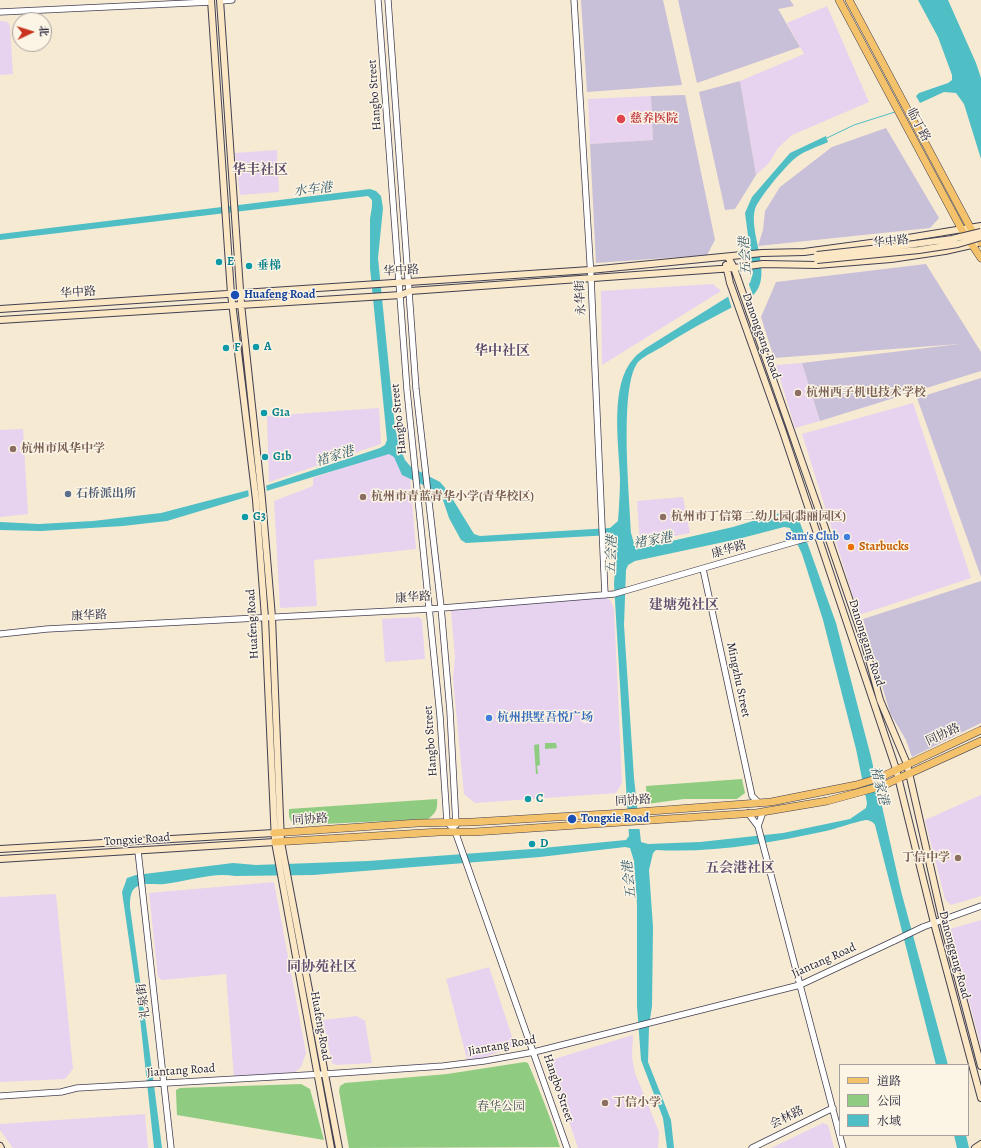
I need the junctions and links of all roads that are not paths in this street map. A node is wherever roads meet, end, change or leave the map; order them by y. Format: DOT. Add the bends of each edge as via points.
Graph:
graph roads {
  1 [pos="220,0"];
  2 [pos="232,0"];
  3 [pos="378,0"];
  4 [pos="388,0"];
  5 [pos="574,0"];
  6 [pos="839,0"];
  7 [pos="849,0"];
  8 [pos="211,1"];
  9 [pos="0,12"];
  10 [pos="981,226"];
  11 [pos="971,229"];
  12 [pos="962,230"];
  13 [pos="981,232"];
  14 [pos="981,237"];
  15 [pos="981,243"];
  16 [pos="973,245"];
  17 [pos="804,252"];
  18 [pos="817,257"];
  19 [pos="728,258"];
  20 [pos="981,258"];
  21 [pos="802,264"];
  22 [pos="725,267"];
  23 [pos="734,268"];
  24 [pos="590,270"];
  25 [pos="591,278"];
  26 [pos="400,282"];
  27 [pos="409,282"];
  28 [pos="410,291"];
  29 [pos="241,293"];
  30 [pos="231,294"];
  31 [pos="401,295"];
  32 [pos="234,304"];
  33 [pos="241,304"];
  34 [pos="0,309"];
  35 [pos="0,320"];
  36 [pos="257,484"];
  37 [pos="818,535"];
  38 [pos="703,569"];
  39 [pos="606,595"];
  40 [pos="441,607"];
  41 [pos="430,609"];
  42 [pos="268,618"];
  43 [pos="0,634"];
  44 [pos="981,730"];
  45 [pos="981,741"];
  46 [pos="907,764"];
  47 [pos="896,769"];
  48 [pos="909,773"];
  49 [pos="897,779"];
  50 [pos="752,796"];
  51 [pos="759,803"];
  52 [pos="746,804"];
  53 [pos="763,812"];
  54 [pos="748,813"];
  55 [pos="447,822"];
  56 [pos="456,822"];
  57 [pos="758,826"];
  58 [pos="455,831"];
  59 [pos="278,833"];
  60 [pos="278,842"];
  61 [pos="0,850"];
  62 [pos="138,851"];
  63 [pos="0,859"];
  64 [pos="285,881"];
  65 [pos="981,906"];
  66 [pos="943,922"];
  67 [pos="934,923"];
  68 [pos="800,985"];
  69 [pos="534,1052"];
  70 [pos="981,1066"];
  71 [pos="325,1074"];
  72 [pos="317,1075"];
  73 [pos="164,1082"];
  74 [pos="1,1096"];
  75 [pos="981,1098"];
  76 [pos="833,1108"];
  77 [pos="839,1132"];
  78 [pos="840,1136"];
  79 [pos="981,1144"];
  80 [pos="171,1148"];
  81 [pos="331,1148"];
  82 [pos="339,1148"];
  83 [pos="567,1148"];
  84 [pos="752,1148"];
  85 [pos="843,1148"];
  86 [pos="975,1148"];
  1 -- 2 [label="street"];
  1 -- 29 [label="main road, Huafeng Road"];
  3 -- 26 [label="street, Hangbo Street"];
  4 -- 27 [label="street, Hangbo Street"];
  5 -- 24 [label="street, 永华街"];
  6 -- 12 [label="main road, 临丁路"];
  7 -- 11 [label="main road, 临丁路"];
  8 -- 9 [label="street"];
  8 -- 30 [label="main road, Huafeng Road"];
  10 -- 11 [label="main road, 华中路"];
  11 -- 12 [label="main road, 华中路"];
  11 -- 15 [label="main road, 临丁路"];
  12 -- 16 [label="main road, 临丁路"];
  12 -- 17 [label="main road, 华中路"];
  13 -- 18 [label="main road, 华中路, bridge"];
  14 -- 18 [label="main road, 华中路, bridge" via="958,244 919,250"];
  15 -- 16 [label="main road, 华中路"];
  16 -- 20 [label="main road, 临丁路"];
  16 -- 21 [label="main road, 华中路" via="891,259"];
  17 -- 18 [label="main road, 华中路"];
  17 -- 19 [label="main road, 华中路" via="762,253"];
  18 -- 21 [label="main road, 华中路"];
  19 -- 22 [label="main road"];
  19 -- 23 [label="main road, Danonggang Road"];
  19 -- 24 [label="main road, 华中路"];
  21 -- 23 [label="main road, 华中路" via="763,264"];
  22 -- 23 [label="main road, 华中路"];
  22 -- 25 [label="main road, 华中路"];
  22 -- 37 [label="main road, Danonggang Road"];
  23 -- 46 [label="main road, Danonggang Road" via="792,429 865,645 880,700"];
  24 -- 25 [label="street, 永华街"];
  24 -- 27 [label="main road, 华中路"];
  25 -- 28 [label="main road, 华中路"];
  25 -- 39 [label="street, 永华街"];
  26 -- 27 [label="main road, 华中路"];
  26 -- 29 [label="main road, 华中路"];
  26 -- 31 [label="street, Hangbo Street"];
  27 -- 28 [label="street, Hangbo Street"];
  28 -- 31 [label="main road, 华中路"];
  28 -- 40 [label="street, Hangbo Street" via="416,389"];
  29 -- 30 [label="main road, 华中路"];
  29 -- 33 [label="main road, Huafeng Road"];
  30 -- 32 [label="main road, Huafeng Road"];
  30 -- 34 [label="main road, 华中路"];
  31 -- 33 [label="main road, 华中路"];
  31 -- 41 [label="street, Hangbo Street" via="407,390"];
  32 -- 33 [label="main road, 华中路"];
  32 -- 35 [label="main road, 华中路"];
  32 -- 36 [label="main road, Huafeng Road"];
  33 -- 36 [label="main road, Huafeng Road"];
  36 -- 42 [label="main road, Huafeng Road"];
  37 -- 38 [label="street, 康华路"];
  37 -- 47 [label="main road, Danonggang Road"];
  38 -- 39 [label="street, 康华路"];
  38 -- 50 [label="street, Mingzhu Street"];
  39 -- 40 [label="street, 康华路"];
  40 -- 41 [label="street, 康华路"];
  40 -- 56 [label="street, Hangbo Street"];
  41 -- 42 [label="street, 康华路"];
  41 -- 55 [label="street, Hangbo Street"];
  42 -- 43 [label="street, 康华路"];
  42 -- 59 [label="main road, Huafeng Road"];
  44 -- 46 [label="main road, 同协路"];
  45 -- 48 [label="main road, 同协路"];
  46 -- 47 [label="main road, 同协路"];
  46 -- 48 [label="main road, Danonggang Road"];
  47 -- 49 [label="main road, Danonggang Road"];
  47 -- 51 [label="main road, 同协路" via="879,778 856,785"];
  48 -- 49 [label="main road, 同协路"];
  48 -- 66 [label="main road, Danonggang Road"];
  49 -- 53 [label="main road, 同协路" via="882,786 832,800"];
  49 -- 67 [label="main road, Danonggang Road"];
  50 -- 51 [label="street"];
  50 -- 52 [label="street"];
  51 -- 52 [label="main road, 同协路"];
  52 -- 56 [label="main road, 同协路"];
  53 -- 54 [label="main road, 同协路"];
  53 -- 57 [label="street"];
  54 -- 57 [label="street"];
  54 -- 58 [label="main road, 同协路" via="474,832"];
  55 -- 56 [label="main road, 同协路"];
  55 -- 58 [label="street, Hangbo Street"];
  55 -- 59 [label="main road, 同协路"];
  56 -- 58 [label="street, Hangbo Street"];
  57 -- 68 [label="street"];
  58 -- 60 [label="main road, 同协路"];
  58 -- 69 [label="street, Hangbo Street"];
  59 -- 60 [label="main road, Huafeng Road"];
  59 -- 61 [label="main road, Tongxie Road"];
  60 -- 62 [label="main road, Tongxie Road"];
  60 -- 64 [label="main road, Huafeng Road" via="285,862"];
  60 -- 64 [label="main road, Huafeng Road" via="278,862"];
  62 -- 63 [label="main road, Tongxie Road"];
  62 -- 73 [label="street, 礼泉街"];
  64 -- 71 [label="main road, Huafeng Road"];
  64 -- 72 [label="main road, Huafeng Road"];
  65 -- 66 [label="street, Jiantang Road"];
  66 -- 67 [label="street, Jiantang Road"];
  66 -- 70 [label="main road, Danonggang Road"];
  67 -- 68 [label="street, Jiantang Road, bridge"];
  67 -- 75 [label="main road, Danonggang Road"];
  68 -- 69 [label="street, Jiantang Road"];
  68 -- 76 [label="street"];
  69 -- 71 [label="street, Jiantang Road" via="449,1065"];
  69 -- 83 [label="street, Hangbo Street"];
  71 -- 72 [label="street, Jiantang Road"];
  71 -- 82 [label="main road, Huafeng Road"];
  72 -- 73 [label="street, Jiantang Road"];
  72 -- 81 [label="main road, Huafeng Road"];
  73 -- 74 [label="street, Jiantang Road"];
  73 -- 80 [label="street, 礼泉街"];
  76 -- 77 [label="street"];
  76 -- 84 [label="street, 会林路"];
  78 -- 85 [label="street"];
  79 -- 86 [label="main road"];
}
